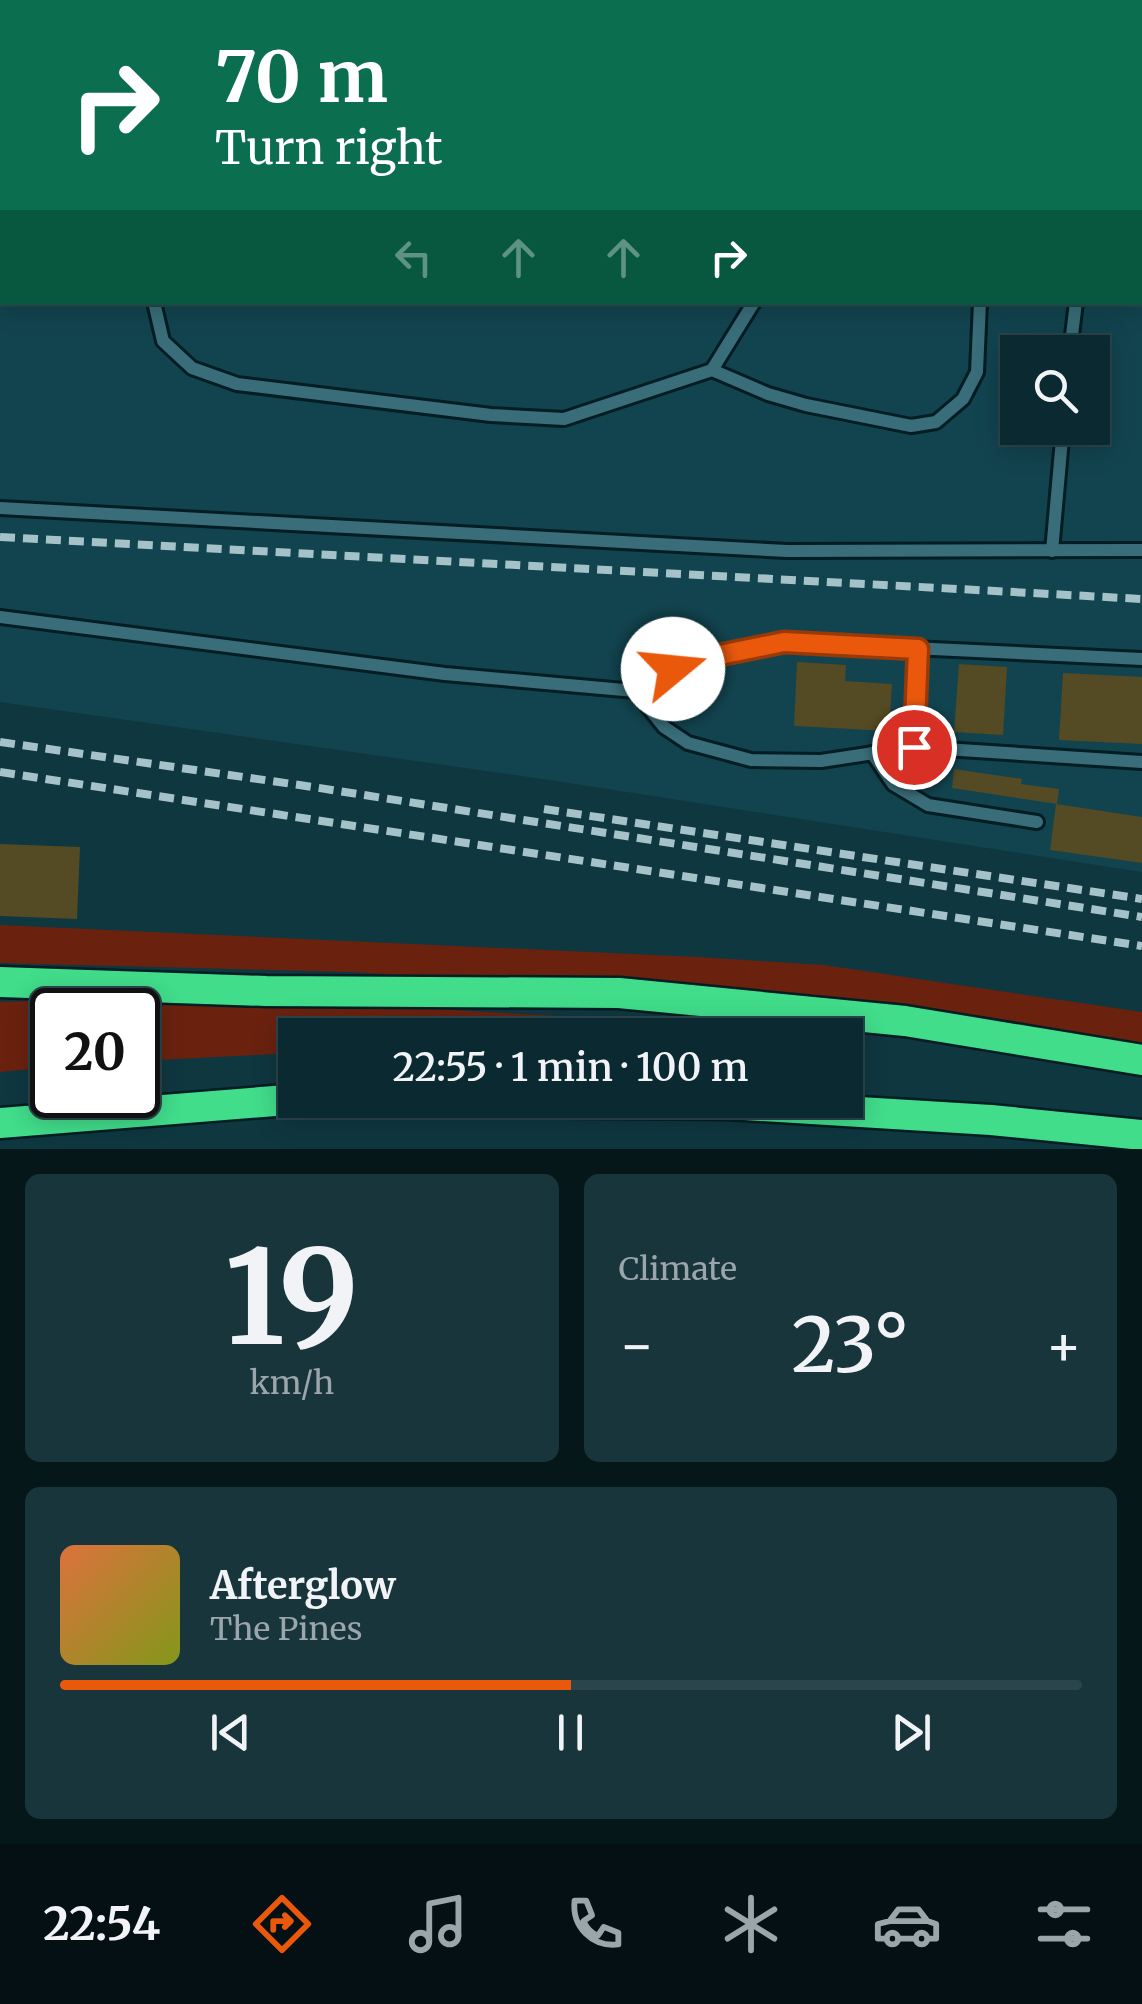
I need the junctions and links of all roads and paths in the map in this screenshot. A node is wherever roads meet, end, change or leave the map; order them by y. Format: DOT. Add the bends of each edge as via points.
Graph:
graph roads {
  1 [pos="155,305"];
  2 [pos="752,305"];
  3 [pos="980,305"];
  4 [pos="1076,305"];
  5 [pos="1072,335"];
  6 [pos="712,370"];
  7 [pos="1061,445"];
  8 [pos="0,508"];
  9 [pos="1142,550"];
  10 [pos="1052,551"];
  11 [pos="0,616"];
  12 [pos="918,649"];
  13 [pos="1142,659"];
  14 [pos="634,690"];
  15 [pos="914,747"];
  16 [pos="872,753"];
  17 [pos="1142,762"];
  18 [pos="1038,822"];
  19 [pos="0,982"];
  20 [pos="1142,1060"];
  21 [pos="0,1123"];
  22 [pos="1142,1136"];
  1 -- 6 [label="lane" via="163,341 192,368 238,384 491,414 564,419"];
  2 -- 6 [label="lane"];
  3 -- 6 [label="lane" via="977,372 963,399 936,422 911,426 806,405"];
  4 -- 5 [label="lane"];
  7 -- 10 [label="lane"];
  8 -- 10 [label="lane" via="787,550"];
  9 -- 10 [label="lane"];
  11 -- 14 [label="lane" via="445,674"];
  12 -- 13 [label="lane"];
  12 -- 14 [label="lane" via="784,642 700,659"];
  12 -- 15 [label="lane"];
  14 -- 16 [label="lane" via="688,744 751,760 821,761"];
  15 -- 16 [label="lane"];
  15 -- 17 [label="lane"];
  16 -- 18 [label="lane" via="893,784 928,805"];
  19 -- 20 [label="highway" via="266,992 620,993 905,1021"];
  21 -- 22 [label="highway" via="287,1100 690,1104 992,1120"];
}
